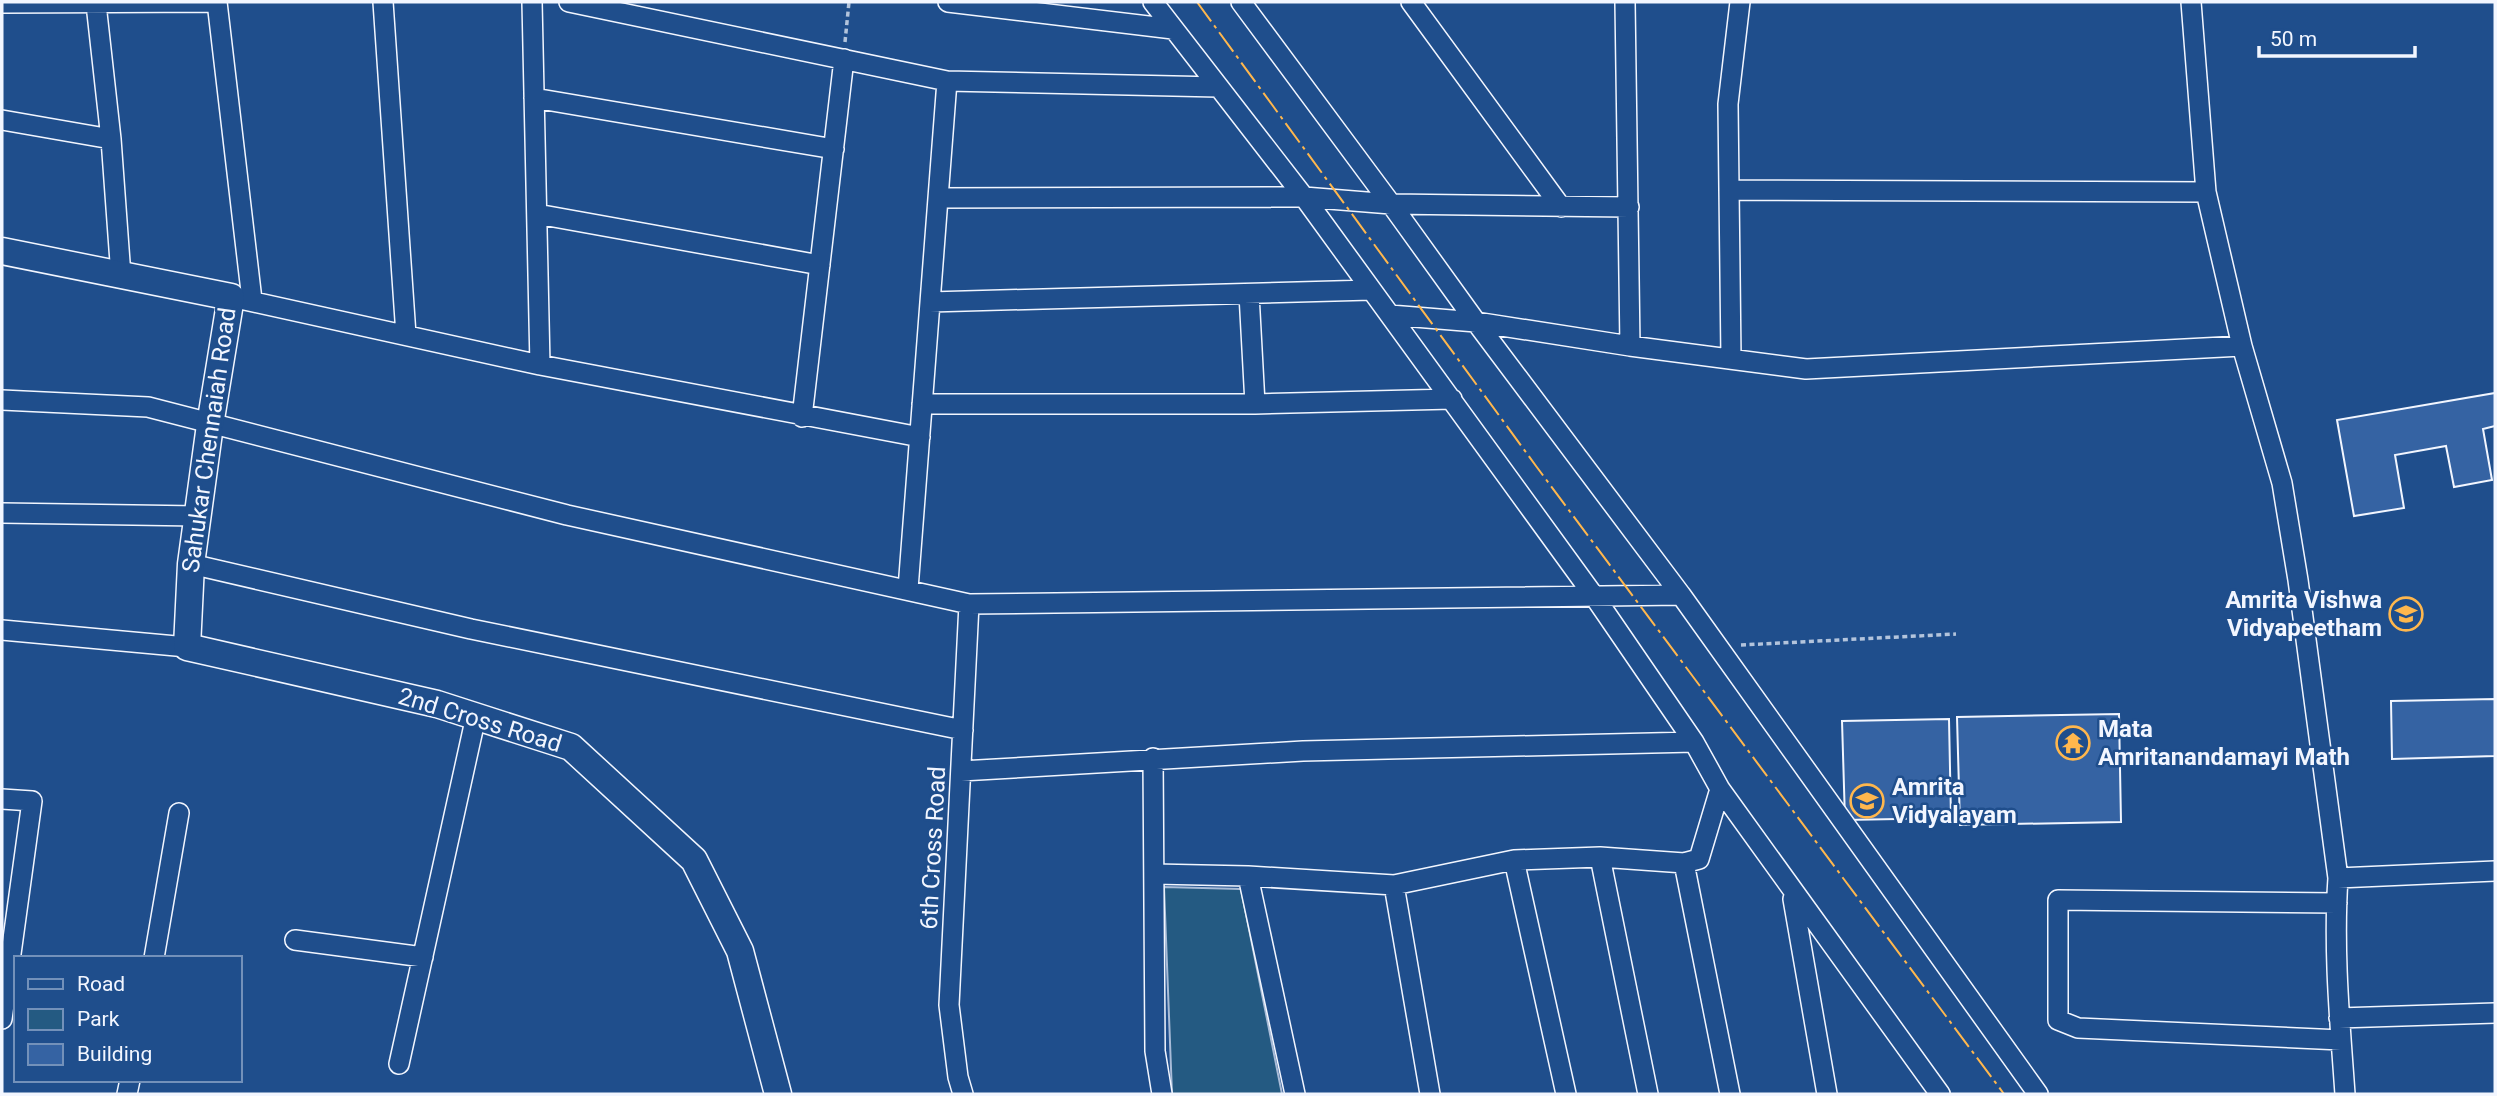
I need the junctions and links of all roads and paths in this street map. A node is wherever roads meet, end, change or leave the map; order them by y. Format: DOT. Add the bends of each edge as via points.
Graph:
graph roads {
  1 [pos="217,2"];
  2 [pos="383,2"];
  3 [pos="532,2"];
  4 [pos="569,2"];
  5 [pos="849,2"];
  6 [pos="948,2"];
  7 [pos="1153,2"];
  8 [pos="1241,2"];
  9 [pos="1411,2"];
  10 [pos="1625,2"];
  11 [pos="1740,2"];
  12 [pos="2191,2"];
  13 [pos="2,3"];
  14 [pos="96,4"];
  15 [pos="1173,29"];
  16 [pos="844,59"];
  17 [pos="947,81"];
  18 [pos="1218,87"];
  19 [pos="534,98"];
  20 [pos="2,120"];
  21 [pos="111,139"];
  22 [pos="834,149"];
  23 [pos="1729,190"];
  24 [pos="2206,192"];
  25 [pos="1304,197"];
  26 [pos="938,198"];
  27 [pos="1391,204"];
  28 [pos="1560,207"];
  29 [pos="1629,208"];
  30 [pos="537,214"];
  31 [pos="2,251"];
  32 [pos="820,265"];
  33 [pos="121,276"];
  34 [pos="1371,290"];
  35 [pos="1249,294"];
  36 [pos="242,299"];
  37 [pos="930,302"];
  38 [pos="1390,315"];
  39 [pos="1475,322"];
  40 [pos="406,335"];
  41 [pos="1630,346"];
  42 [pos="2242,346"];
  43 [pos="1731,359"];
  44 [pos="540,365"];
  45 [pos="2,400"];
  46 [pos="1452,400"];
  47 [pos="922,404"];
  48 [pos="1255,404"];
  49 [pos="802,416"];
  50 [pos="210,425"];
  51 [pos="920,437"];
  52 [pos="2,513"];
  53 [pos="198,516"];
  54 [pos="191,565"];
  55 [pos="908,589"];
  56 [pos="1681,595"];
  57 [pos="1594,596"];
  58 [pos="970,604"];
  59 [pos="2,630"];
  60 [pos="1956,634"];
  61 [pos="1718,646"];
  62 [pos="187,647"];
  63 [pos="476,716"];
  64 [pos="963,730"];
  65 [pos="1694,743"];
  66 [pos="1153,758"];
  67 [pos="961,771"];
  68 [pos="1720,789"];
  69 [pos="2,799"];
  70 [pos="179,813"];
  71 [pos="1601,857"];
  72 [pos="1514,860"];
  73 [pos="1684,863"];
  74 [pos="2495,871"];
  75 [pos="1154,874"];
  76 [pos="1248,876"];
  77 [pos="2338,878"];
  78 [pos="1394,885"];
  79 [pos="1792,889"];
  80 [pos="2337,902"];
  81 [pos="295,940"];
  82 [pos="154,956"];
  83 [pos="423,957"];
  84 [pos="2495,1013"];
  85 [pos="2339,1018"];
  86 [pos="2,1019"];
  87 [pos="2341,1040"];
  88 [pos="399,1064"];
  89 [pos="778,1094"];
  90 [pos="963,1094"];
  91 [pos="1162,1094"];
  92 [pos="1295,1094"];
  93 [pos="1430,1094"];
  94 [pos="1566,1094"];
  95 [pos="1648,1094"];
  96 [pos="1730,1094"];
  97 [pos="1827,1094"];
  98 [pos="1940,1094"];
  99 [pos="2038,1094"];
  100 [pos="2344,1094"];
  1 -- 14 [label="street"];
  1 -- 36 [label="street"];
  2 -- 40 [label="street"];
  3 -- 19 [label="street"];
  4 -- 16 [label="street"];
  5 -- 16 [label="path"];
  6 -- 15 [label="street"];
  7 -- 15 [label="street"];
  8 -- 27 [label="street"];
  9 -- 28 [label="street"];
  10 -- 29 [label="street"];
  11 -- 23 [label="street" via="1728,104"];
  12 -- 24 [label="street"];
  13 -- 14 [label="street"];
  14 -- 21 [label="street"];
  15 -- 18 [label="street"];
  16 -- 17 [label="street"];
  16 -- 22 [label="street"];
  17 -- 18 [label="street"];
  17 -- 26 [label="street"];
  18 -- 25 [label="street"];
  19 -- 22 [label="street"];
  19 -- 30 [label="street"];
  20 -- 21 [label="street"];
  21 -- 33 [label="street"];
  22 -- 32 [label="street"];
  23 -- 24 [label="street"];
  23 -- 43 [label="street"];
  24 -- 42 [label="street"];
  25 -- 26 [label="street"];
  25 -- 27 [label="street"];
  25 -- 34 [label="street"];
  26 -- 37 [label="street"];
  27 -- 28 [label="street"];
  27 -- 39 [label="street"];
  28 -- 29 [label="street"];
  29 -- 41 [label="street"];
  30 -- 32 [label="street"];
  30 -- 44 [label="street"];
  31 -- 33 [label="street, Sahukar Chennaiah Road"];
  32 -- 49 [label="street"];
  33 -- 36 [label="street, Sahukar Chennaiah Road"];
  34 -- 35 [label="street"];
  34 -- 38 [label="street"];
  35 -- 37 [label="street"];
  35 -- 48 [label="street"];
  36 -- 40 [label="street"];
  36 -- 50 [label="street, Sahukar Chennaiah Road"];
  37 -- 47 [label="street"];
  38 -- 39 [label="street"];
  38 -- 46 [label="street"];
  39 -- 41 [label="street"];
  39 -- 56 [label="street"];
  40 -- 44 [label="street"];
  41 -- 43 [label="street"];
  42 -- 43 [label="street" via="1806,369"];
  42 -- 77 [label="street" via="2282,483"];
  44 -- 49 [label="street"];
  45 -- 50 [label="street" via="148,407"];
  46 -- 48 [label="street"];
  46 -- 57 [label="street"];
  47 -- 48 [label="street"];
  47 -- 51 [label="street"];
  49 -- 51 [label="street"];
  50 -- 53 [label="street, Sahukar Chennaiah Road"];
  50 -- 55 [label="street" via="567,515"];
  51 -- 55 [label="street"];
  52 -- 53 [label="street"];
  53 -- 54 [label="street, Sahukar Chennaiah Road"];
  54 -- 62 [label="street, Sahukar Chennaiah Road"];
  54 -- 64 [label="street" via="471,629"];
  55 -- 58 [label="street"];
  56 -- 57 [label="street"];
  56 -- 61 [label="street"];
  57 -- 58 [label="street"];
  57 -- 65 [label="street"];
  58 -- 64 [label="street, 6th Cross Road"];
  59 -- 62 [label="street"];
  60 -- 61 [label="path"];
  61 -- 99 [label="street"];
  62 -- 63 [label="street, 2nd Cross Road"];
  63 -- 83 [label="street"];
  63 -- 89 [label="street, 2nd Cross Road" via="571,747 694,860 740,951"];
  64 -- 67 [label="street, 6th Cross Road"];
  65 -- 66 [label="street"];
  65 -- 68 [label="street"];
  66 -- 67 [label="street"];
  66 -- 75 [label="street"];
  67 -- 90 [label="street, 6th Cross Road" via="949,1005"];
  68 -- 73 [label="street" via="1699,859"];
  68 -- 79 [label="street"];
  69 -- 86 [label="street" via="32,801"];
  70 -- 82 [label="street"];
  71 -- 72 [label="street"];
  71 -- 73 [label="street"];
  71 -- 95 [label="street"];
  72 -- 78 [label="street"];
  72 -- 94 [label="street"];
  73 -- 96 [label="street"];
  74 -- 77 [label="street"];
  75 -- 76 [label="street"];
  75 -- 91 [label="street" via="1155,1051"];
  76 -- 78 [label="street"];
  76 -- 92 [label="street"];
  77 -- 80 [label="street"];
  78 -- 93 [label="street"];
  79 -- 97 [label="street"];
  79 -- 98 [label="street"];
  80 -- 85 [label="street"];
  80 -- 87 [label="street" via="2058,900 2058,1020 2078,1028"];
  81 -- 83 [label="street"];
  83 -- 88 [label="street"];
  84 -- 85 [label="street"];
  85 -- 87 [label="street"];
  87 -- 100 [label="street"];
}
